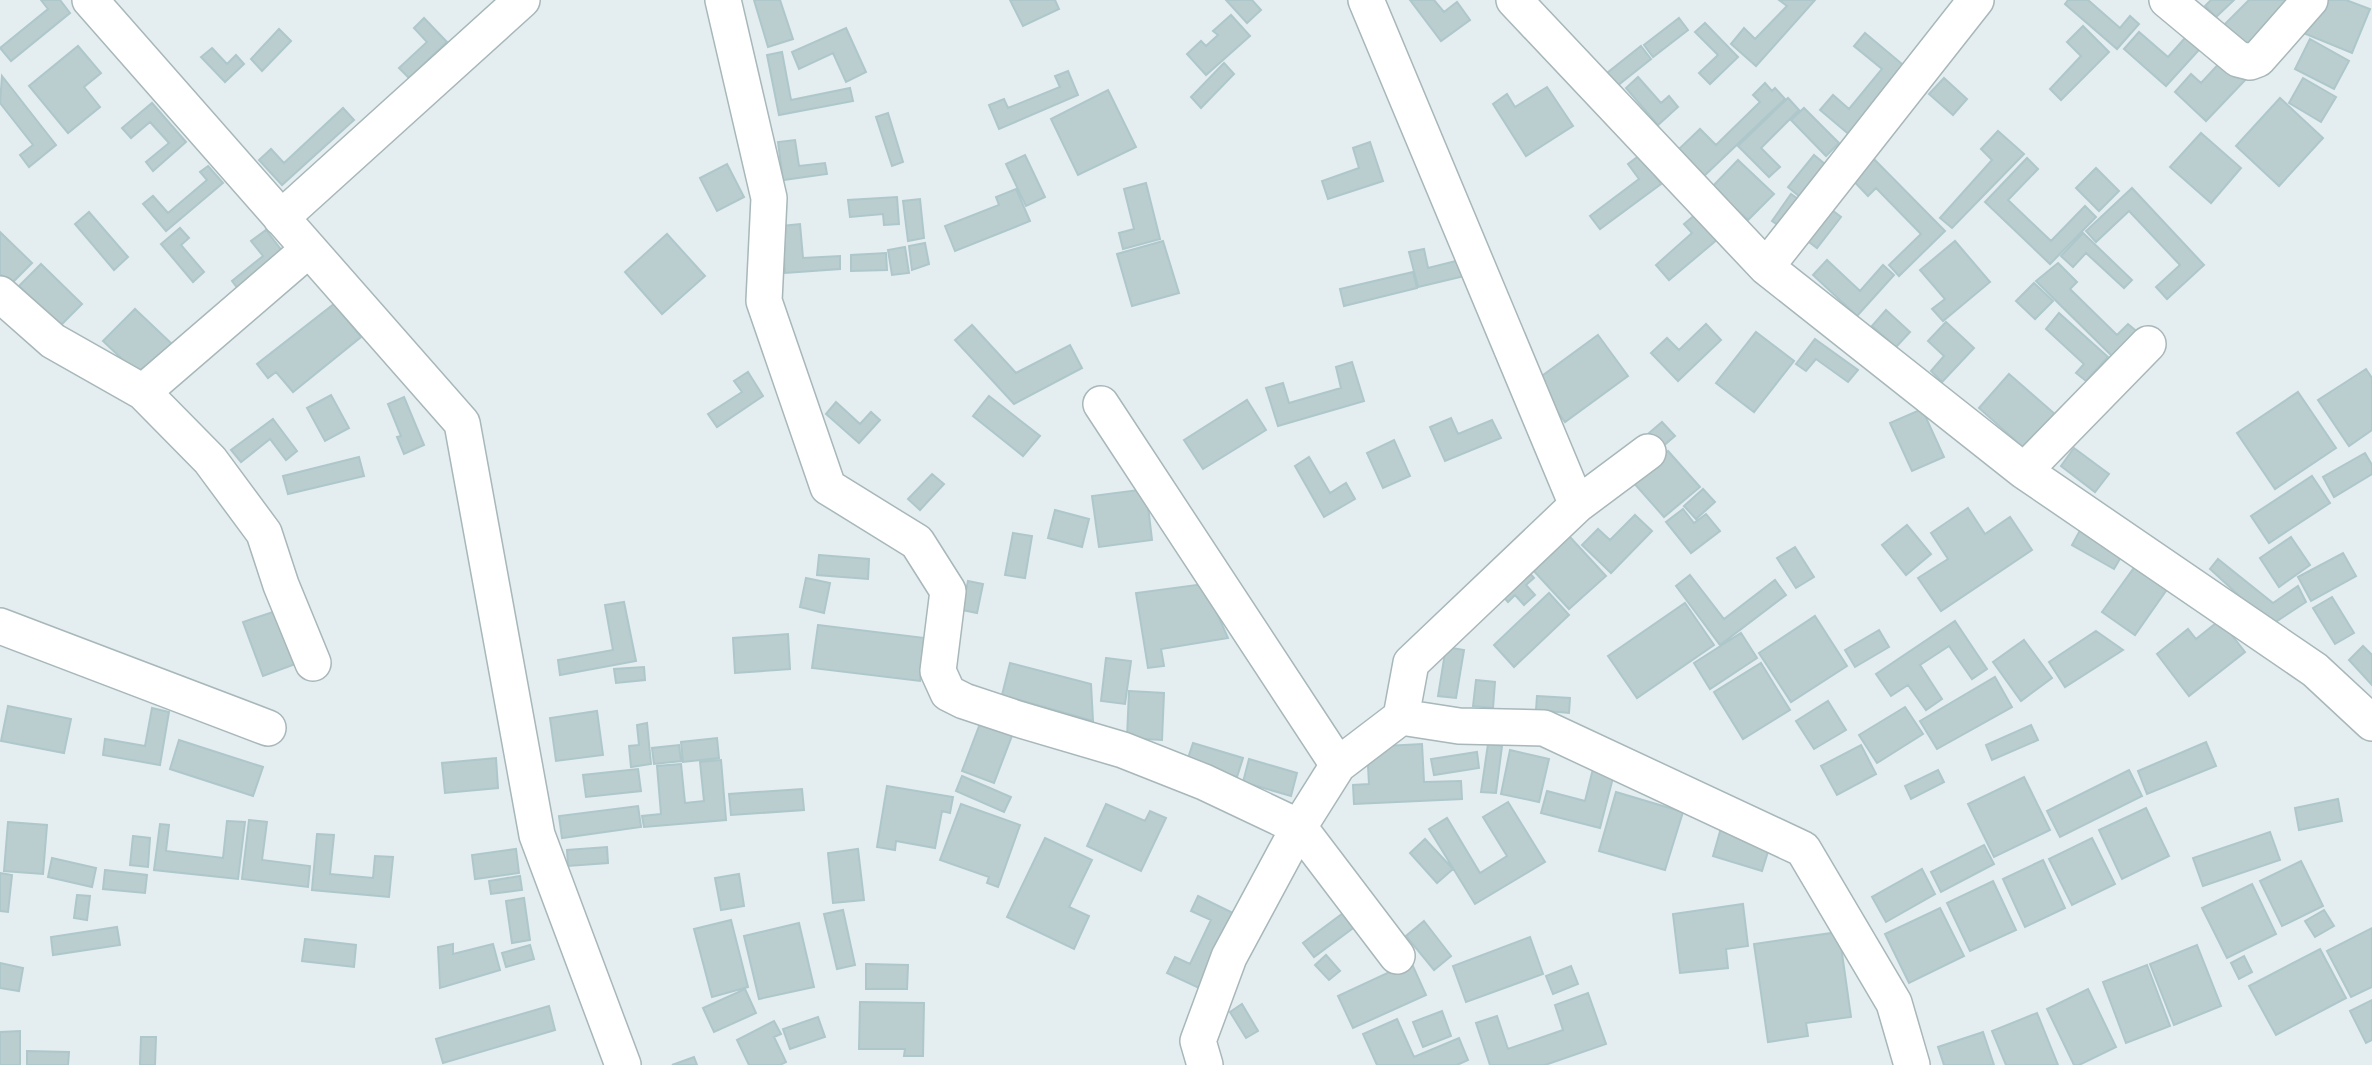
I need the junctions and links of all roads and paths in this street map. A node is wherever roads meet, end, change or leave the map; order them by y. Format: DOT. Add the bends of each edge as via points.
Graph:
graph roads {
  1 [pos="90,0"];
  2 [pos="522,0"];
  3 [pos="723,0"];
  4 [pos="1366,0"];
  5 [pos="1514,0"];
  6 [pos="1976,0"];
  7 [pos="2167,0"];
  8 [pos="2310,0"];
  9 [pos="281,218"];
  10 [pos="309,249"];
  11 [pos="1766,267"];
  12 [pos="0,294"];
  13 [pos="2148,344"];
  14 [pos="144,392"];
  15 [pos="1101,404"];
  16 [pos="1648,452"];
  17 [pos="2024,471"];
  18 [pos="1577,505"];
  19 [pos="0,626"];
  20 [pos="313,663"];
  21 [pos="1401,717"];
  22 [pos="2372,723"];
  23 [pos="268,728"];
  24 [pos="1338,765"];
  25 [pos="1299,827"];
  26 [pos="1397,957"];
  27 [pos="623,1065"];
  28 [pos="1205,1065"];
  29 [pos="1912,1065"];
  1 -- 9 [label="street"];
  2 -- 9 [label="street"];
  3 -- 25 [label="street" via="769,198 764,301 828,487 917,542 948,591 938,671 948,692 1018,719 1123,750"];
  4 -- 18 [label="street"];
  5 -- 11 [label="street"];
  6 -- 11 [label="street"];
  7 -- 8 [label="street" via="2238,59 2250,62 2258,59"];
  9 -- 10 [label="street"];
  10 -- 14 [label="street"];
  10 -- 27 [label="street" via="462,423 537,835"];
  11 -- 17 [label="street"];
  12 -- 14 [label="street" via="53,341"];
  13 -- 17 [label="street"];
  14 -- 20 [label="street" via="210,460 264,533"];
  15 -- 24 [label="street"];
  16 -- 18 [label="street"];
  17 -- 22 [label="street" via="2315,670"];
  18 -- 21 [label="street" via="1411,663"];
  19 -- 23 [label="street"];
  21 -- 24 [label="street"];
  21 -- 29 [label="street" via="1459,726 1544,728 1803,849 1894,1003"];
  24 -- 25 [label="street"];
  25 -- 26 [label="street"];
  25 -- 28 [label="street" via="1229,957 1198,1041"];
}
